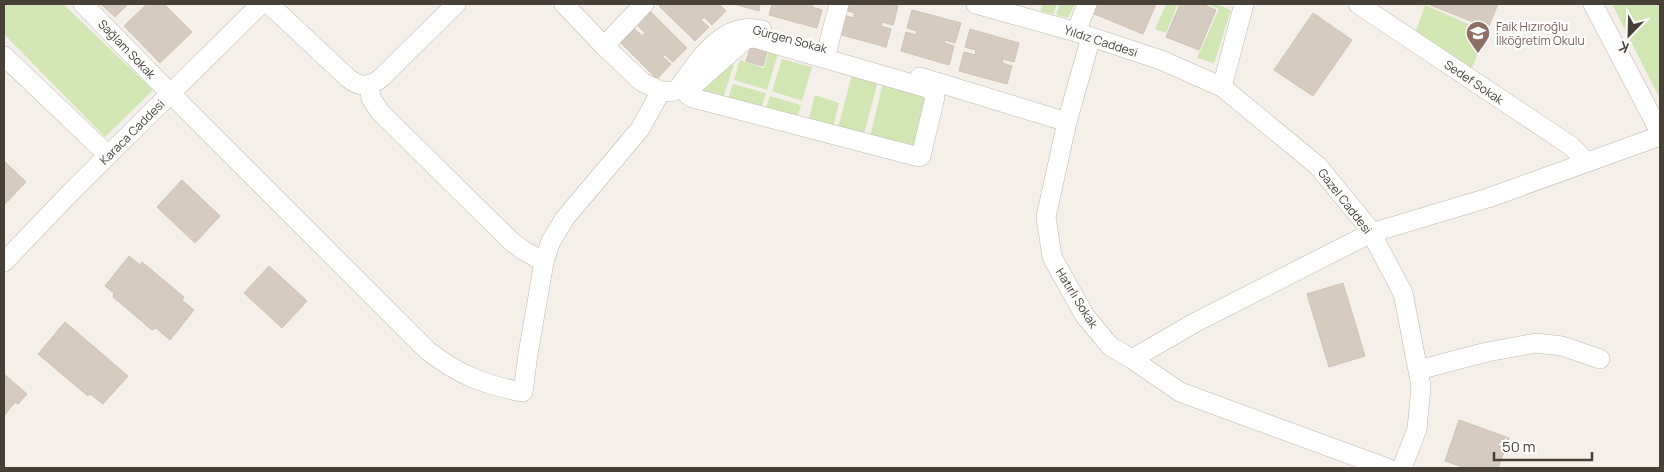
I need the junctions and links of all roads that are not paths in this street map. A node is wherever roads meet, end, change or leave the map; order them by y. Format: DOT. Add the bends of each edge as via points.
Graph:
graph roads {
  1 [pos="83,4"];
  2 [pos="261,4"];
  3 [pos="269,4"];
  4 [pos="456,4"];
  5 [pos="564,4"];
  6 [pos="644,4"];
  7 [pos="839,4"];
  8 [pos="976,4"];
  9 [pos="1087,4"];
  10 [pos="1244,4"];
  11 [pos="1358,4"];
  12 [pos="1593,4"];
  13 [pos="1383,11"];
  14 [pos="1084,35"];
  15 [pos="604,46"];
  16 [pos="826,53"];
  17 [pos="4,56"];
  18 [pos="369,85"];
  19 [pos="1222,87"];
  20 [pos="661,91"];
  21 [pos="170,94"];
  22 [pos="1067,122"];
  23 [pos="1660,132"];
  24 [pos="1660,136"];
  25 [pos="108,155"];
  26 [pos="1586,162"];
  27 [pos="1371,233"];
  28 [pos="4,261"];
  29 [pos="544,262"];
  30 [pos="1600,358"];
  31 [pos="1132,359"];
  32 [pos="1418,370"];
  33 [pos="1387,468"];
  34 [pos="1402,468"];
  1 -- 21 [label="street, Sağlam Sokak"];
  2 -- 21 [label="street, Karaca Caddesi"];
  3 -- 18 [label="street" via="348,78 358,84"];
  4 -- 18 [label="street" via="382,77"];
  5 -- 15 [label="street"];
  6 -- 15 [label="street"];
  7 -- 16 [label="street"];
  8 -- 14 [label="street, Yıldız Caddesi"];
  9 -- 14 [label="street, Hatırlı Sokak"];
  10 -- 19 [label="street"];
  11 -- 13 [label="street, Sedef Sokak"];
  12 -- 23 [label="street"];
  13 -- 26 [label="street, Sedef Sokak" via="1571,146"];
  14 -- 19 [label="street, Yıldız Caddesi" via="1161,60"];
  14 -- 22 [label="street, Hatırlı Sokak"];
  15 -- 20 [label="street" via="642,82"];
  16 -- 16 [label="street" via="932,91 935,98 921,156 688,95 696,83 749,38"];
  16 -- 20 [label="street, Gürgen Sokak" via="763,30 744,28 729,32 714,44 676,90"];
  16 -- 22 [label="street, Gürgen Sokak"];
  17 -- 25 [label="street"];
  18 -- 29 [label="street" via="371,98 380,112 512,242"];
  19 -- 27 [label="street, Gazel Caddesi" via="1318,166"];
  20 -- 29 [label="street" via="640,129 565,218"];
  21 -- 25 [label="street, Karaca Caddesi"];
  21 -- 29 [label="street, Sağlam Sokak" via="428,351 473,379 523,392"];
  22 -- 31 [label="street, Hatırlı Sokak" via="1046,217 1052,257 1085,316 1110,346"];
  24 -- 26 [label="street"];
  25 -- 28 [label="street, Karaca Caddesi"];
  26 -- 27 [label="street" via="1488,198"];
  27 -- 31 [label="street" via="1196,322"];
  27 -- 32 [label="street, Gazel Caddesi" via="1403,292"];
  30 -- 32 [label="street" via="1554,344 1536,343"];
  31 -- 33 [label="street, Hatırlı Sokak" via="1180,392"];
  32 -- 34 [label="street, Gazel Caddesi" via="1421,386 1417,429"];
}
